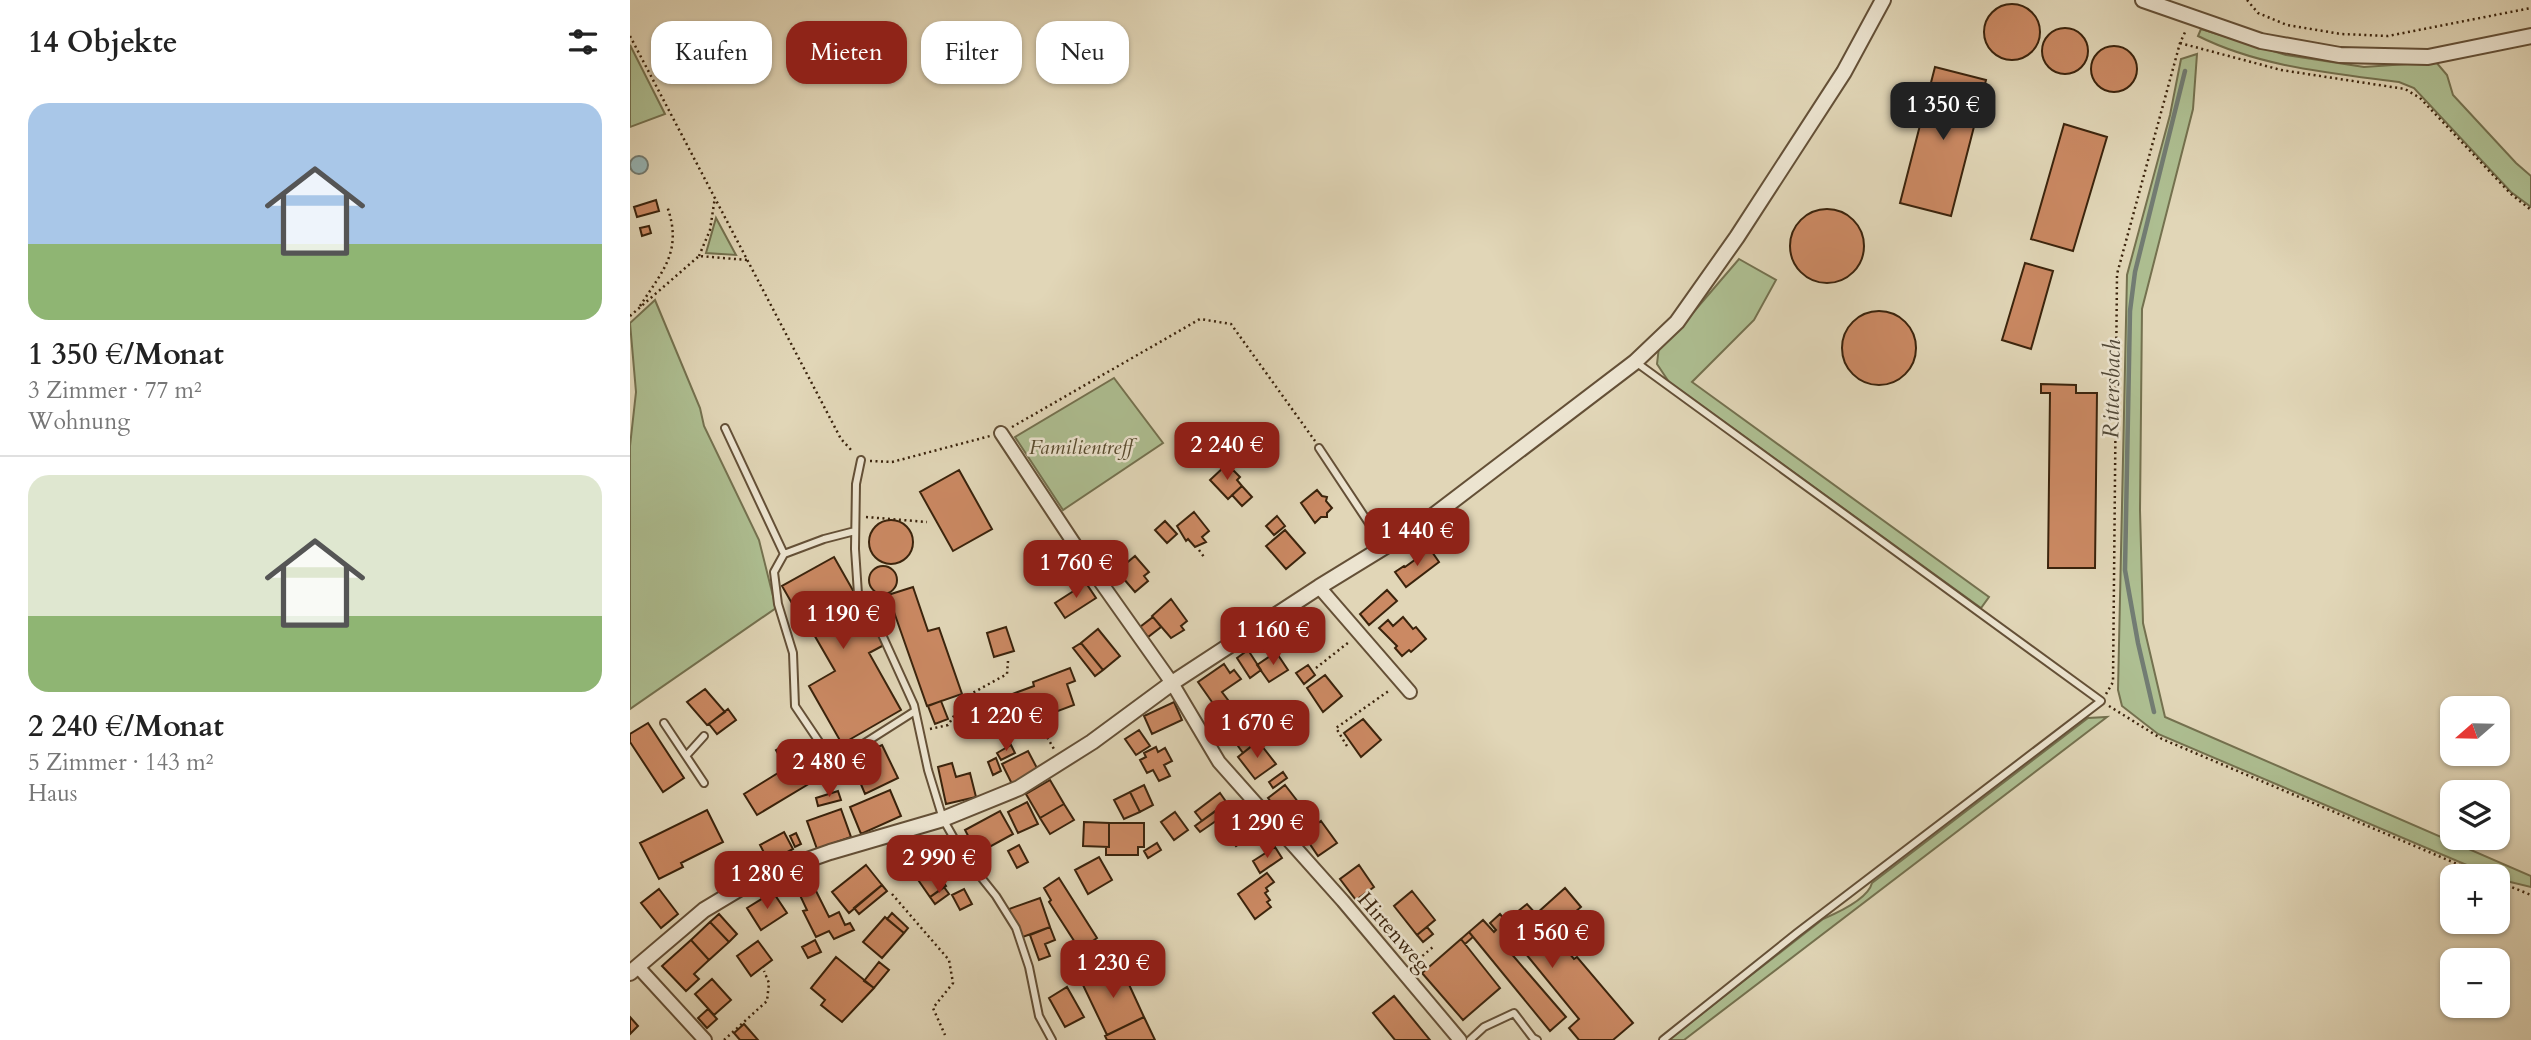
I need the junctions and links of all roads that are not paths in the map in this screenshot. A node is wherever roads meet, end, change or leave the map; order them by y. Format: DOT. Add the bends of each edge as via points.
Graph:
graph roads {
  1 [pos="1883,0"];
  2 [pos="2143,0"];
  3 [pos="2531,36"];
  4 [pos="1635,362"];
  5 [pos="725,429"];
  6 [pos="1001,433"];
  7 [pos="1319,448"];
  8 [pos="861,460"];
  9 [pos="855,531"];
  10 [pos="1384,546"];
  11 [pos="784,554"];
  12 [pos="1320,587"];
  13 [pos="1172,683"];
  14 [pos="1406,687"];
  15 [pos="915,711"];
  16 [pos="664,723"];
  17 [pos="704,736"];
  18 [pos="686,756"];
  19 [pos="704,783"];
  20 [pos="943,819"];
  21 [pos="634,970"];
  22 [pos="705,1040"];
  23 [pos="1052,1040"];
  24 [pos="1460,1040"];
  25 [pos="1470,1040"];
  26 [pos="1538,1040"];
  27 [pos="1663,1040"];
  1 -- 4 [label="street" via="1844,72 1737,237 1677,322"];
  2 -- 3 [label="street" via="2261,41 2340,55 2428,57"];
  4 -- 10 [label="street" via="1440,510"];
  4 -- 27 [label="lane" via="2101,701"];
  5 -- 11 [label="lane"];
  6 -- 13 [label="street, Hirtenweg"];
  7 -- 10 [label="lane"];
  8 -- 9 [label="lane"];
  9 -- 11 [label="lane"];
  9 -- 15 [label="lane" via="859,594 874,617"];
  10 -- 12 [label="street"];
  11 -- 15 [label="lane" via="774,572 793,653 795,706 830,758 860,746"];
  12 -- 13 [label="street"];
  12 -- 14 [label="street"];
  13 -- 20 [label="street" via="1019,788"];
  13 -- 24 [label="street, Hirtenweg" via="1219,762"];
  15 -- 20 [label="lane"];
  16 -- 18 [label="lane"];
  17 -- 18 [label="lane"];
  18 -- 19 [label="lane"];
  20 -- 21 [label="street" via="759,877 704,910"];
  20 -- 23 [label="lane" via="1016,928 1039,1016"];
  21 -- 22 [label="street"];
  25 -- 26 [label="lane" via="1484,1027 1514,1013"];
}
